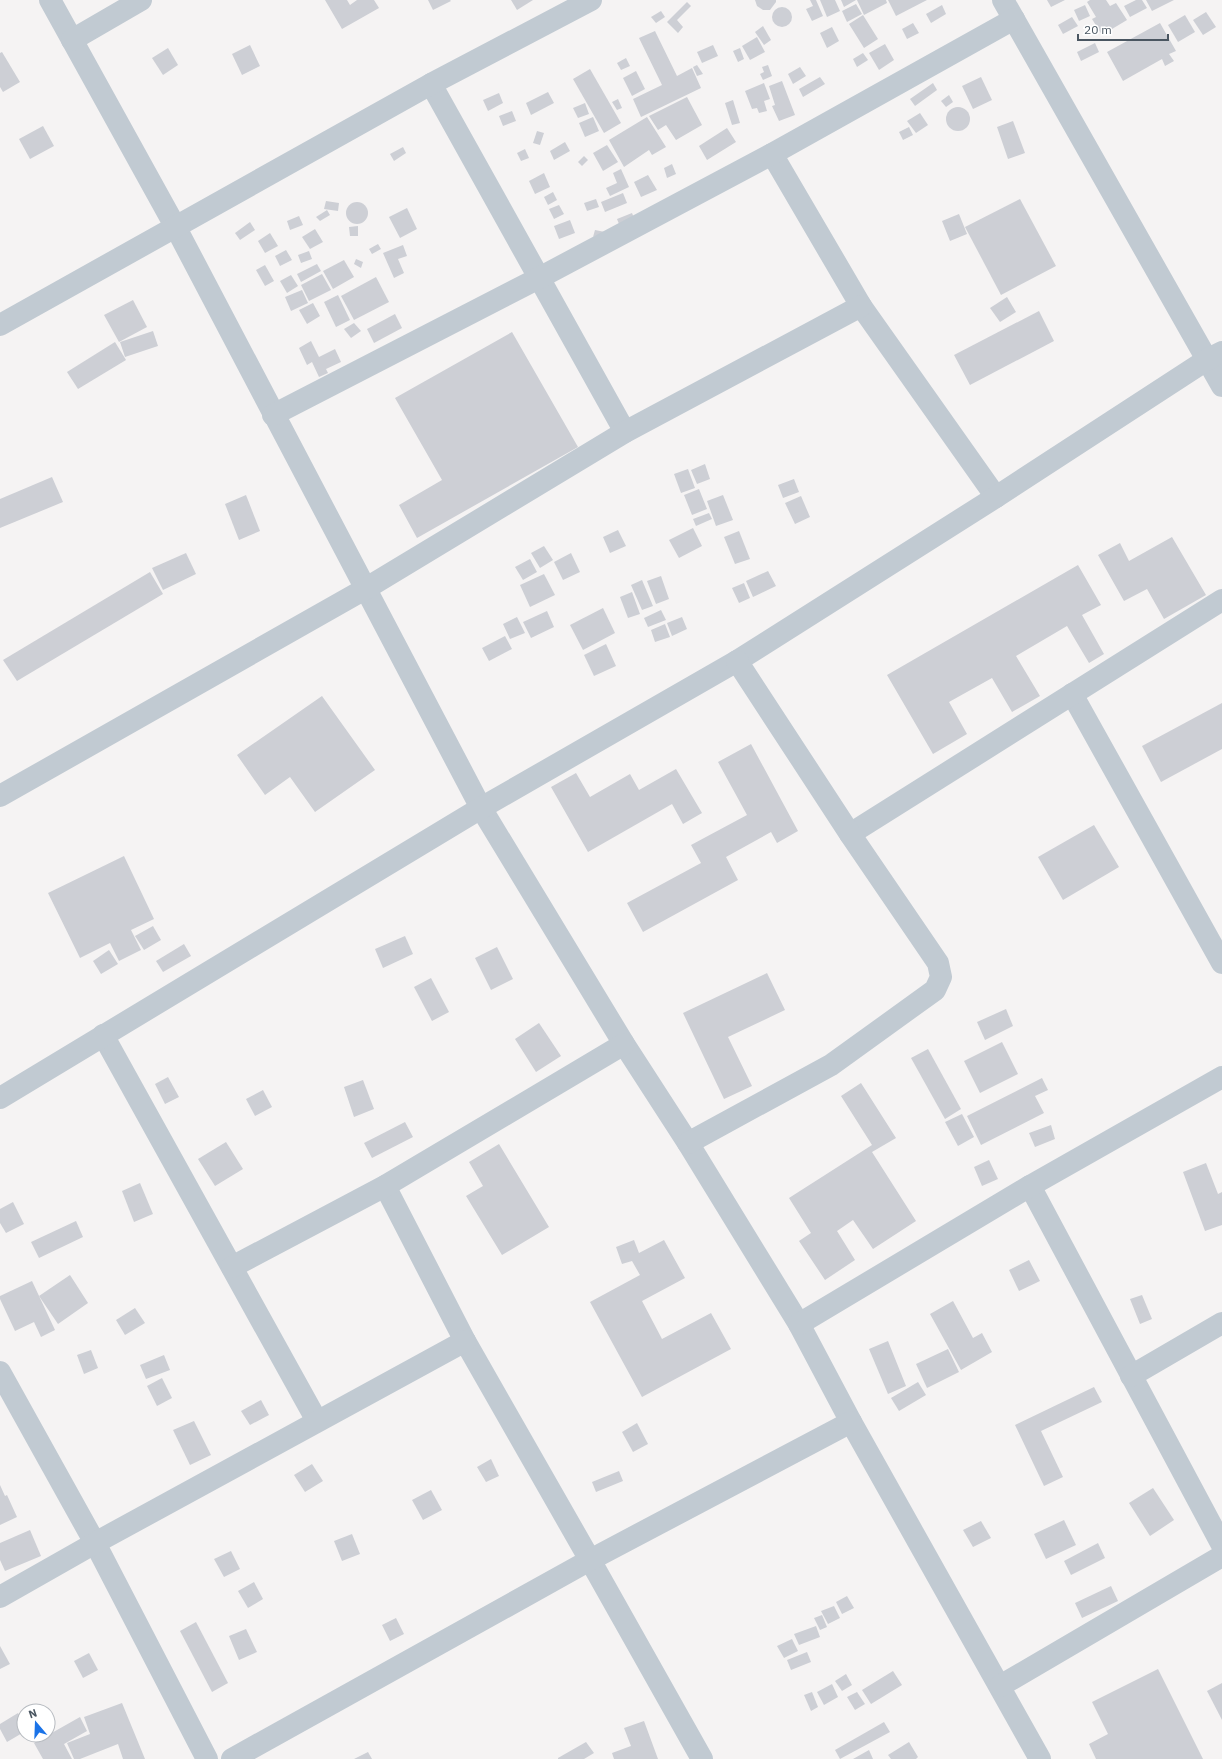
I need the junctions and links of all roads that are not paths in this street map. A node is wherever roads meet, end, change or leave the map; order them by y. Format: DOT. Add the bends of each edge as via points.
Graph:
graph roads {
  1 [pos="50,0"];
  2 [pos="141,0"];
  3 [pos="591,0"];
  4 [pos="1003,0"];
  5 [pos="1014,19"];
  6 [pos="72,40"];
  7 [pos="431,84"];
  8 [pos="772,154"];
  9 [pos="175,226"];
  10 [pos="539,278"];
  11 [pos="861,306"];
  12 [pos="0,325"];
  13 [pos="1215,356"];
  14 [pos="1222,386"];
  15 [pos="273,415"];
  16 [pos="625,432"];
  17 [pos="996,497"];
  18 [pos="365,589"];
  19 [pos="1222,600"];
  20 [pos="738,661"];
  21 [pos="1072,694"];
  22 [pos="0,796"];
  23 [pos="481,808"];
  24 [pos="850,834"];
  25 [pos="1222,963"];
  26 [pos="103,1035"];
  27 [pos="624,1044"];
  28 [pos="1222,1077"];
  29 [pos="0,1098"];
  30 [pos="688,1143"];
  31 [pos="385,1186"];
  32 [pos="1030,1186"];
  33 [pos="232,1267"];
  34 [pos="1222,1323"];
  35 [pos="799,1324"];
  36 [pos="465,1341"];
  37 [pos="0,1372"];
  38 [pos="1131,1376"];
  39 [pos="317,1421"];
  40 [pos="851,1422"];
  41 [pos="94,1543"];
  42 [pos="1222,1545"];
  43 [pos="1222,1556"];
  44 [pos="590,1560"];
  45 [pos="0,1597"];
  46 [pos="1000,1686"];
  47 [pos="207,1759"];
  48 [pos="232,1759"];
  49 [pos="702,1759"];
  50 [pos="1040,1759"];
  1 -- 6 [label="street"];
  2 -- 6 [label="street"];
  3 -- 7 [label="street"];
  4 -- 5 [label="street"];
  5 -- 8 [label="street"];
  5 -- 13 [label="street"];
  6 -- 9 [label="street"];
  7 -- 9 [label="street"];
  7 -- 10 [label="street"];
  8 -- 10 [label="street"];
  8 -- 11 [label="street"];
  9 -- 12 [label="street"];
  9 -- 15 [label="street"];
  10 -- 15 [label="street"];
  10 -- 16 [label="street"];
  11 -- 16 [label="street"];
  11 -- 17 [label="street"];
  13 -- 14 [label="street"];
  13 -- 17 [label="street"];
  15 -- 18 [label="street"];
  16 -- 18 [label="street"];
  17 -- 20 [label="street"];
  18 -- 22 [label="street"];
  18 -- 23 [label="street"];
  19 -- 21 [label="street"];
  20 -- 23 [label="street"];
  20 -- 24 [label="street"];
  21 -- 24 [label="street"];
  21 -- 25 [label="street"];
  23 -- 26 [label="street"];
  23 -- 27 [label="street"];
  24 -- 30 [label="street" via="938,963 941,977 935,990 831,1065"];
  26 -- 29 [label="street"];
  26 -- 33 [label="street"];
  27 -- 30 [label="street"];
  27 -- 31 [label="street"];
  28 -- 32 [label="street"];
  30 -- 35 [label="street"];
  31 -- 33 [label="street"];
  31 -- 36 [label="street"];
  32 -- 35 [label="street"];
  32 -- 38 [label="street"];
  33 -- 39 [label="street"];
  34 -- 38 [label="street"];
  35 -- 40 [label="street"];
  36 -- 39 [label="street"];
  36 -- 44 [label="street"];
  37 -- 41 [label="street"];
  38 -- 42 [label="street"];
  39 -- 41 [label="street"];
  40 -- 44 [label="street"];
  40 -- 46 [label="street"];
  41 -- 45 [label="street"];
  41 -- 47 [label="street"];
  43 -- 46 [label="street"];
  44 -- 48 [label="street"];
  44 -- 49 [label="street"];
  46 -- 50 [label="street"];
}
